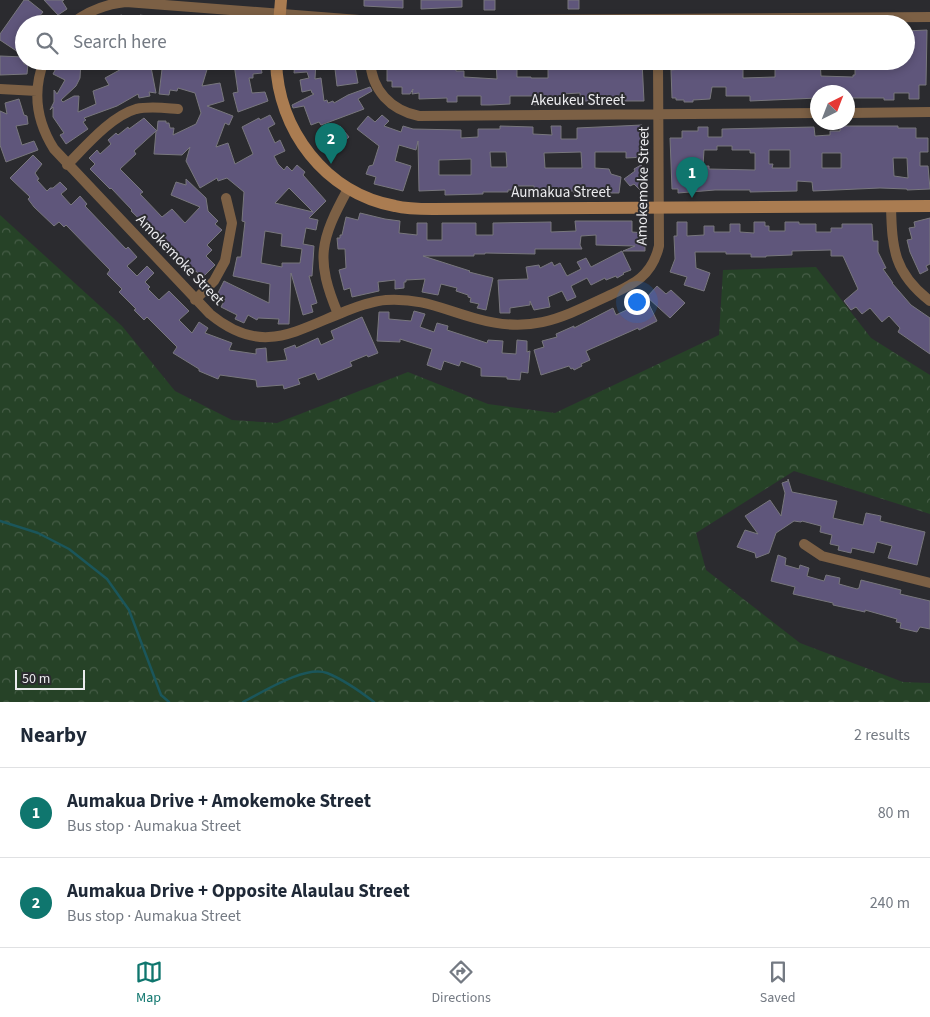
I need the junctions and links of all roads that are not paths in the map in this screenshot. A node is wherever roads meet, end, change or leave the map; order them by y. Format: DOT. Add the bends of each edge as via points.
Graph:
graph roads {
  1 [pos="281,0"];
  2 [pos="153,2"];
  3 [pos="84,15"];
  4 [pos="249,15"];
  5 [pos="279,15"];
  6 [pos="915,17"];
  7 [pos="930,17"];
  8 [pos="41,70"];
  9 [pos="277,70"];
  10 [pos="372,70"];
  11 [pos="658,70"];
  12 [pos="0,89"];
  13 [pos="37,91"];
  14 [pos="178,109"];
  15 [pos="930,112"];
  16 [pos="810,113"];
  17 [pos="855,113"];
  18 [pos="659,114"];
  19 [pos="67,165"];
  20 [pos="348,189"];
  21 [pos="226,198"];
  22 [pos="891,206"];
  23 [pos="930,206"];
  24 [pos="659,208"];
  25 [pos="195,300"];
  26 [pos="930,301"];
  27 [pos="338,314"];
  28 [pos="804,544"];
  29 [pos="930,584"];
  1 -- 5 [label="street"];
  2 -- 3 [label="street" via="106,5"];
  2 -- 4 [label="street"];
  6 -- 7 [label="street"];
  8 -- 13 [label="street, Amokemoke Street"];
  9 -- 20 [label="street, Aumakua Street" via="280,96 297,138 322,168"];
  10 -- 18 [label="street, Akeukeu Street" via="374,83 384,98 413,115"];
  11 -- 18 [label="street, Amokemoke Street"];
  12 -- 13 [label="street"];
  13 -- 19 [label="street, Amokemoke Street" via="42,126"];
  14 -- 19 [label="street" via="144,108 124,114"];
  15 -- 17 [label="street"];
  16 -- 18 [label="street, Akeukeu Street"];
  18 -- 24 [label="street, Amokemoke Street"];
  19 -- 25 [label="street, Amokemoke Street"];
  20 -- 24 [label="street, Aumakua Street" via="380,203 411,209"];
  20 -- 27 [label="street" via="327,231 324,253 325,279"];
  21 -- 25 [label="street" via="232,223 225,261 214,281"];
  22 -- 23 [label="street, Aumakua Street"];
  22 -- 24 [label="street, Aumakua Street"];
  22 -- 26 [label="street" via="892,242 898,262 913,286"];
  24 -- 27 [label="street, Amokemoke Street" via="659,246 644,276 626,288 563,317 532,325 502,324 409,300 382,300"];
  25 -- 27 [label="street, Amokemoke Street" via="232,330 255,337 287,336"];
  28 -- 29 [label="street" via="822,556"];
}
